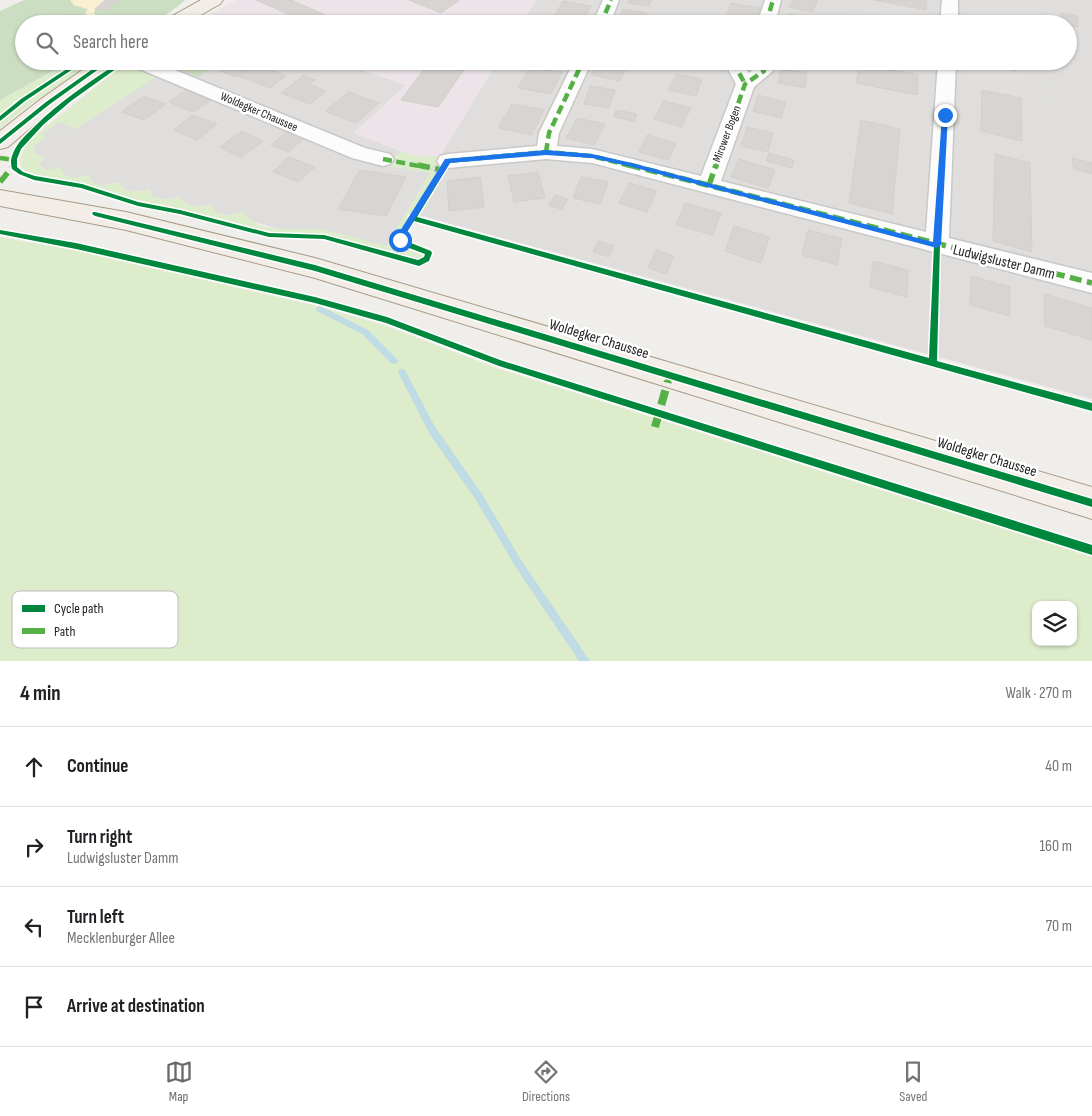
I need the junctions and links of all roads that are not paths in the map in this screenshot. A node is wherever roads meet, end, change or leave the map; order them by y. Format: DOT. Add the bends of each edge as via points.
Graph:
graph roads {
  1 [pos="214,0"];
  2 [pos="611,0"];
  3 [pos="774,0"];
  4 [pos="950,0"];
  5 [pos="187,15"];
  6 [pos="604,15"];
  7 [pos="769,15"];
  8 [pos="949,15"];
  9 [pos="95,70"];
  10 [pos="158,70"];
  11 [pos="579,70"];
  12 [pos="738,70"];
  13 [pos="764,70"];
  14 [pos="947,70"];
  15 [pos="745,84"];
  16 [pos="0,142"];
  17 [pos="546,152"];
  18 [pos="384,159"];
  19 [pos="448,161"];
  20 [pos="709,185"];
  21 [pos="0,198"];
  22 [pos="937,245"];
  23 [pos="1092,283"];
  24 [pos="1092,503"];
  1 -- 5 [label="main road"];
  2 -- 6 [label="street"];
  3 -- 7 [label="street"];
  4 -- 8 [label="street"];
  9 -- 16 [label="main road"];
  10 -- 18 [label="street, Woldegker Chaussee" via="359,153"];
  11 -- 17 [label="street" via="549,133"];
  12 -- 15 [label="street"];
  13 -- 15 [label="street"];
  14 -- 22 [label="street"];
  15 -- 20 [label="street, Mirower Bogen"];
  17 -- 19 [label="street, Ludwigsluster Damm"];
  17 -- 20 [label="street, Ludwigsluster Damm" via="610,160"];
  20 -- 22 [label="street, Ludwigsluster Damm"];
  21 -- 24 [label="main road, Woldegker Chaussee" via="126,220 315,268"];
  22 -- 23 [label="street, Ludwigsluster Damm"];
}
